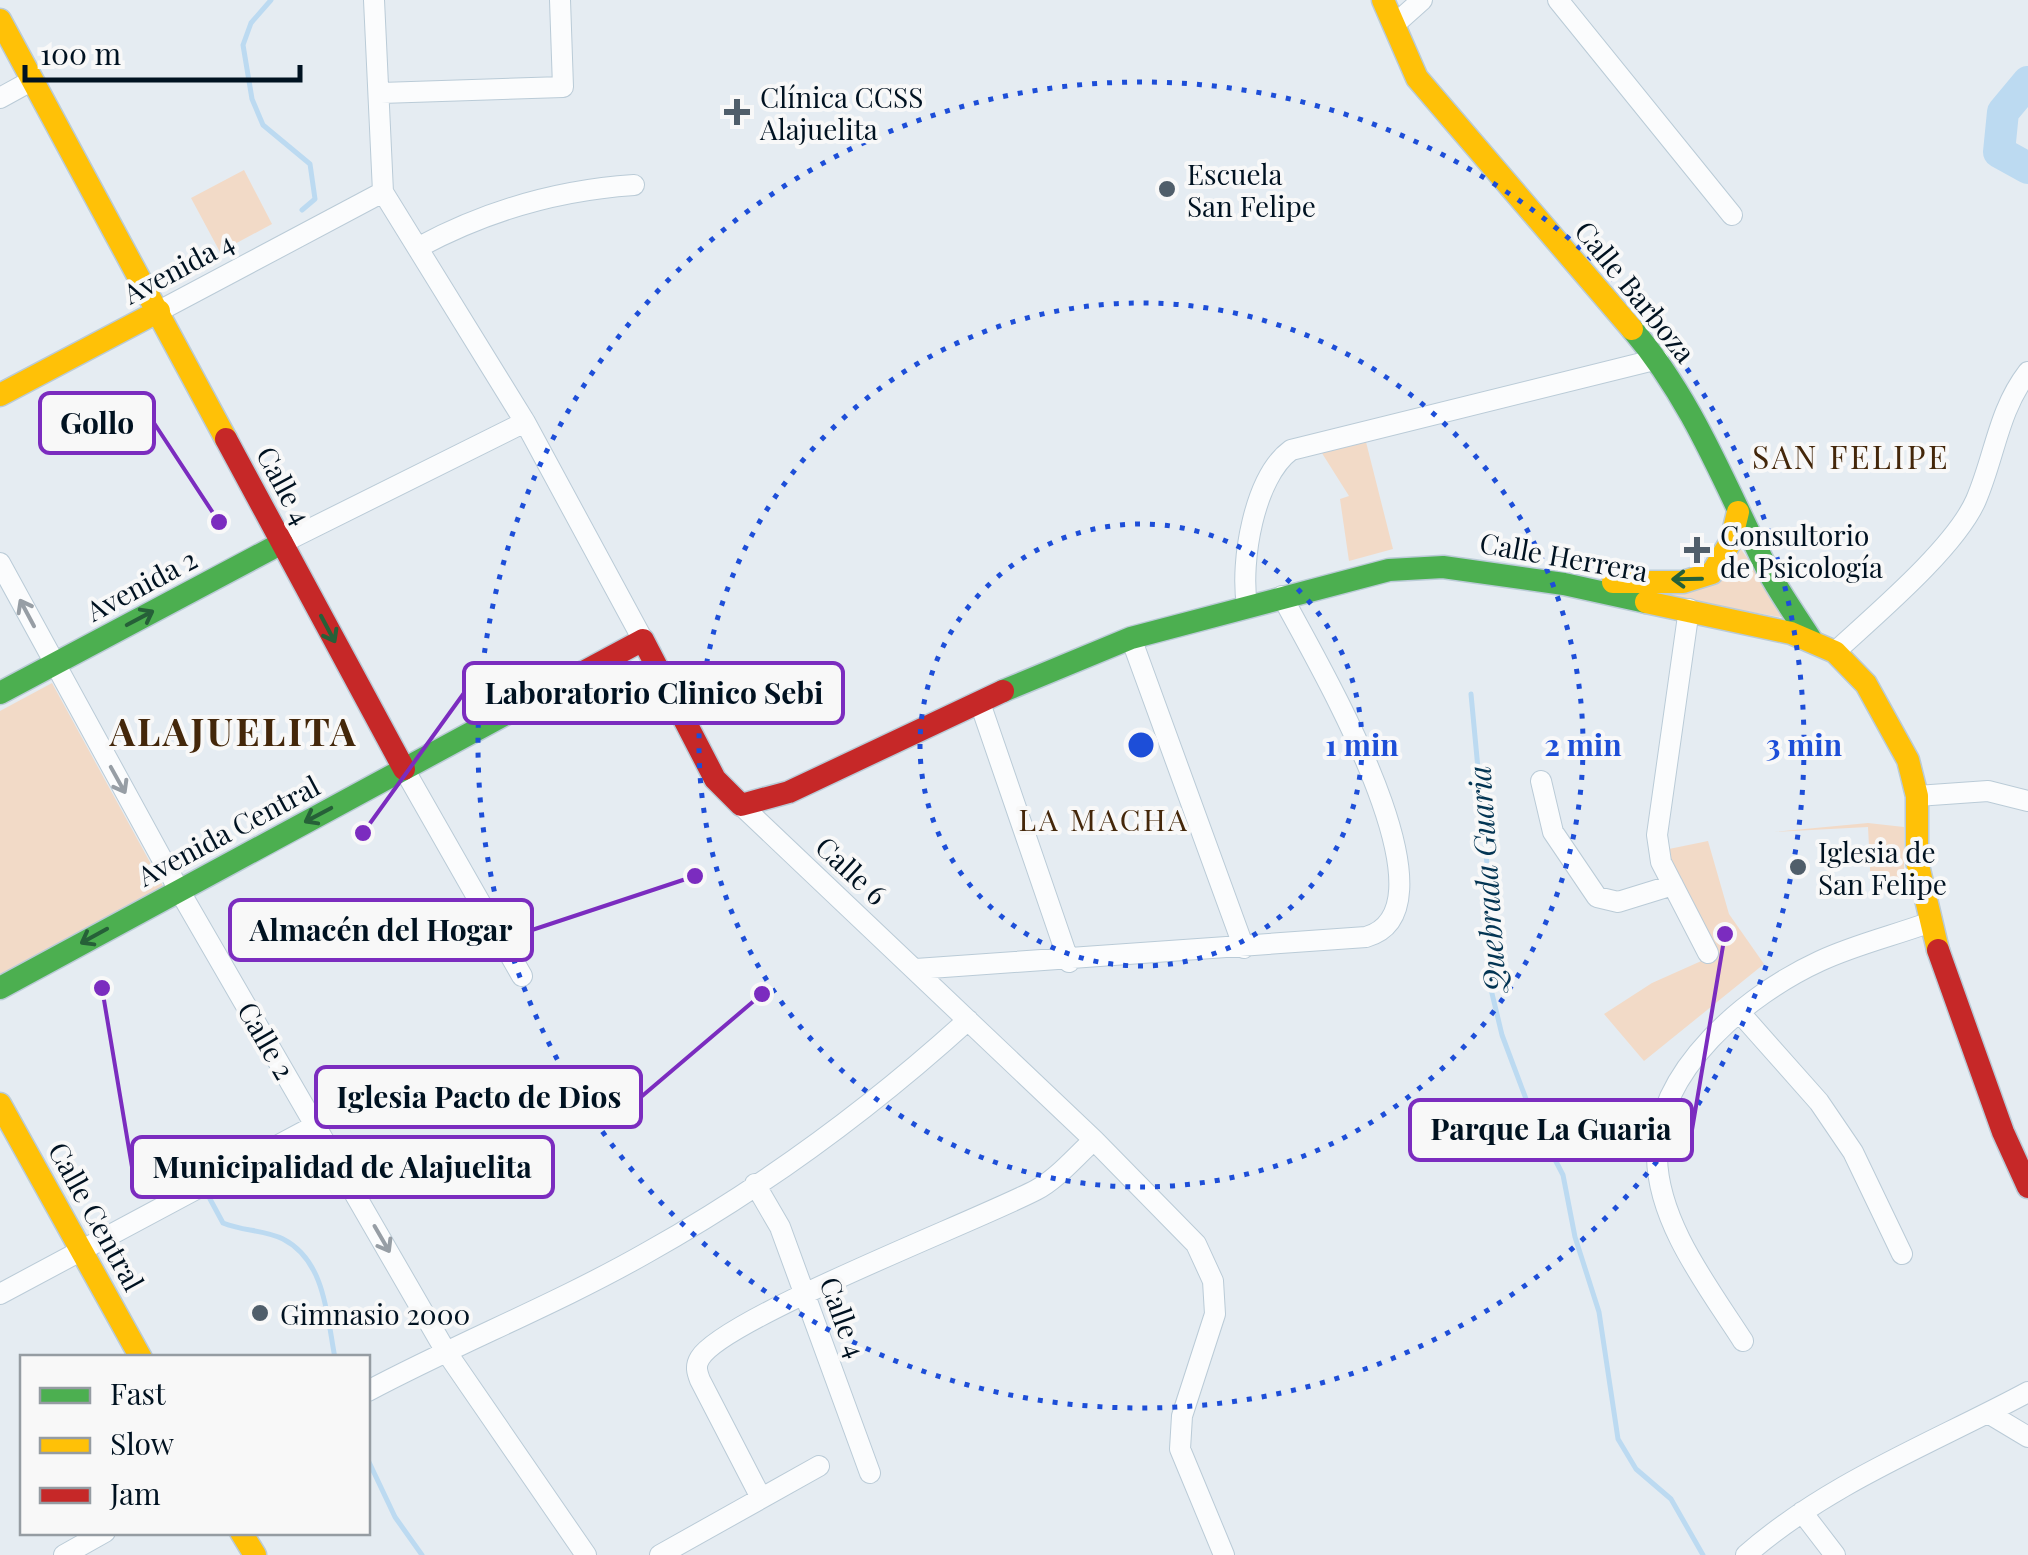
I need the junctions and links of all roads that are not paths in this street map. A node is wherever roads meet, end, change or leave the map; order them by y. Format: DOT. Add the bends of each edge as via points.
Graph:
graph roads {
  1 [pos="374,0"];
  2 [pos="560,0"];
  3 [pos="1383,0"];
  4 [pos="1422,0"];
  5 [pos="1558,0"];
  6 [pos="0,20"];
  7 [pos="1394,25"];
  8 [pos="31,80"];
  9 [pos="381,93"];
  10 [pos="0,98"];
  11 [pos="634,185"];
  12 [pos="383,192"];
  13 [pos="1732,215"];
  14 [pos="420,247"];
  15 [pos="159,311"];
  16 [pos="1658,359"];
  17 [pos="2028,372"];
  18 [pos="0,394"];
  19 [pos="525,422"];
  20 [pos="1738,512"];
  21 [pos="282,544"];
  22 [pos="0,562"];
  23 [pos="1564,584"];
  24 [pos="1282,596"];
  25 [pos="1247,605"];
  26 [pos="1689,610"];
  27 [pos="1131,638"];
  28 [pos="643,640"];
  29 [pos="1812,640"];
  30 [pos="1835,652"];
  31 [pos="54,664"];
  32 [pos="0,692"];
  33 [pos="980,703"];
  34 [pos="404,769"];
  35 [pos="1541,781"];
  36 [pos="1917,796"];
  37 [pos="2028,802"];
  38 [pos="741,804"];
  39 [pos="1673,885"];
  40 [pos="180,890"];
  41 [pos="1928,923"];
  42 [pos="1244,948"];
  43 [pos="1708,954"];
  44 [pos="1068,962"];
  45 [pos="916,969"];
  46 [pos="522,976"];
  47 [pos="0,988"];
  48 [pos="1741,1014"];
  49 [pos="968,1020"];
  50 [pos="0,1104"];
  51 [pos="316,1124"];
  52 [pos="1094,1140"];
  53 [pos="755,1184"];
  54 [pos="2028,1187"];
  55 [pos="81,1249"];
  56 [pos="1902,1254"];
  57 [pos="0,1294"];
  58 [pos="805,1296"];
  59 [pos="1742,1342"];
  60 [pos="445,1350"];
  61 [pos="140,1355"];
  62 [pos="370,1390"];
  63 [pos="2028,1392"];
  64 [pos="1988,1414"];
  65 [pos="2028,1437"];
  66 [pos="819,1466"];
  67 [pos="870,1474"];
  68 [pos="760,1496"];
  69 [pos="1802,1512"];
  70 [pos="100,1535"];
  71 [pos="1752,1550"];
  72 [pos="64,1555"];
  73 [pos="586,1555"];
  74 [pos="660,1555"];
  75 [pos="1224,1555"];
  76 [pos="1835,1555"];
  1 -- 9 [label="street"];
  2 -- 9 [label="street" via="562,87"];
  3 -- 7 [label="street, Calle Barboza"];
  4 -- 7 [label="street"];
  5 -- 13 [label="street"];
  6 -- 8 [label="street, Calle 4"];
  7 -- 16 [label="street, Calle Barboza" via="1417,78 1442,111"];
  8 -- 10 [label="street"];
  8 -- 15 [label="street, Calle 4"];
  9 -- 12 [label="street"];
  11 -- 14 [label="street" via="571,190 458,226"];
  12 -- 14 [label="street, Calle 6"];
  12 -- 15 [label="street, Avenida 4"];
  14 -- 19 [label="street, Calle 6"];
  15 -- 18 [label="street, Avenida 4"];
  15 -- 21 [label="street, Calle 4"];
  16 -- 20 [label="street, Calle Barboza" via="1699,424"];
  16 -- 25 [label="street" via="1302,445 1280,458 1261,485 1244,587"];
  17 -- 30 [label="street" via="2009,397 1975,503 1918,575"];
  19 -- 21 [label="street, Avenida 2"];
  19 -- 28 [label="street, Calle 6"];
  20 -- 23 [label="street, one-way" via="1731,549 1721,569 1706,579"];
  20 -- 29 [label="street, Calle Barboza"];
  31 -- 21 [label="street, Avenida 2, one-way"];
  21 -- 34 [label="street, Calle 4, one-way"];
  31 -- 22 [label="street, Calle 2, one-way"];
  23 -- 24 [label="street, Calle Herrera" via="1418,568"];
  23 -- 26 [label="street, Calle Herrera"];
  24 -- 25 [label="street, Calle Herrera"];
  24 -- 42 [label="street" via="1384,800 1402,872 1397,909 1387,926 1366,937"];
  25 -- 27 [label="street, Calle Herrera"];
  26 -- 29 [label="street, Calle Herrera"];
  26 -- 39 [label="street" via="1657,835"];
  27 -- 33 [label="street, Calle Herrera"];
  27 -- 42 [label="street"];
  28 -- 34 [label="street, Avenida Central"];
  28 -- 38 [label="street, Calle 6" via="715,779"];
  29 -- 30 [label="street, Calle Herrera"];
  30 -- 36 [label="street, Calle Herrera" via="1879,703 1908,760"];
  31 -- 32 [label="street, Avenida 2"];
  31 -- 40 [label="street, Calle 2, one-way"];
  33 -- 38 [label="street, Calle Herrera" via="789,792"];
  33 -- 44 [label="street"];
  34 -- 40 [label="street, Avenida Central, one-way"];
  34 -- 46 [label="street, Calle 4"];
  35 -- 39 [label="street" via="1553,832 1597,897 1618,902"];
  36 -- 37 [label="street" via="1988,791"];
  36 -- 41 [label="street, Calle Herrera" via="1917,861"];
  38 -- 45 [label="street, Calle 6"];
  39 -- 43 [label="street"];
  40 -- 47 [label="street, Avenida Central, one-way"];
  40 -- 51 [label="street, Calle 2"];
  41 -- 48 [label="street" via="1819,961"];
  41 -- 54 [label="street, Calle Herrera"];
  42 -- 44 [label="street"];
  44 -- 45 [label="street"];
  45 -- 49 [label="street, Calle 6"];
  48 -- 56 [label="street" via="1819,1102 1853,1152"];
  48 -- 59 [label="street" via="1682,1076 1668,1101 1657,1158 1670,1213"];
  49 -- 52 [label="street, Calle 6"];
  49 -- 53 [label="street" via="907,1075"];
  50 -- 55 [label="street, Calle Central"];
  51 -- 55 [label="street"];
  51 -- 60 [label="street, Calle 2, one-way"];
  52 -- 58 [label="street" via="1041,1188"];
  52 -- 75 [label="street, Calle 6" via="1187,1233 1213,1281 1212,1331 1179,1438"];
  53 -- 58 [label="street, Calle 4" via="780,1226"];
  53 -- 60 [label="street" via="562,1298"];
  55 -- 57 [label="street"];
  55 -- 61 [label="street, Calle Central"];
  58 -- 67 [label="street, Calle 4"];
  58 -- 68 [label="street" via="710,1348 696,1371"];
  60 -- 62 [label="street"];
  60 -- 73 [label="street, Calle 2"];
  63 -- 64 [label="street"];
  64 -- 65 [label="street"];
  64 -- 69 [label="street"];
  66 -- 68 [label="street"];
  68 -- 74 [label="street"];
  69 -- 71 [label="street"];
  69 -- 76 [label="street"];
  70 -- 72 [label="street"];
}
